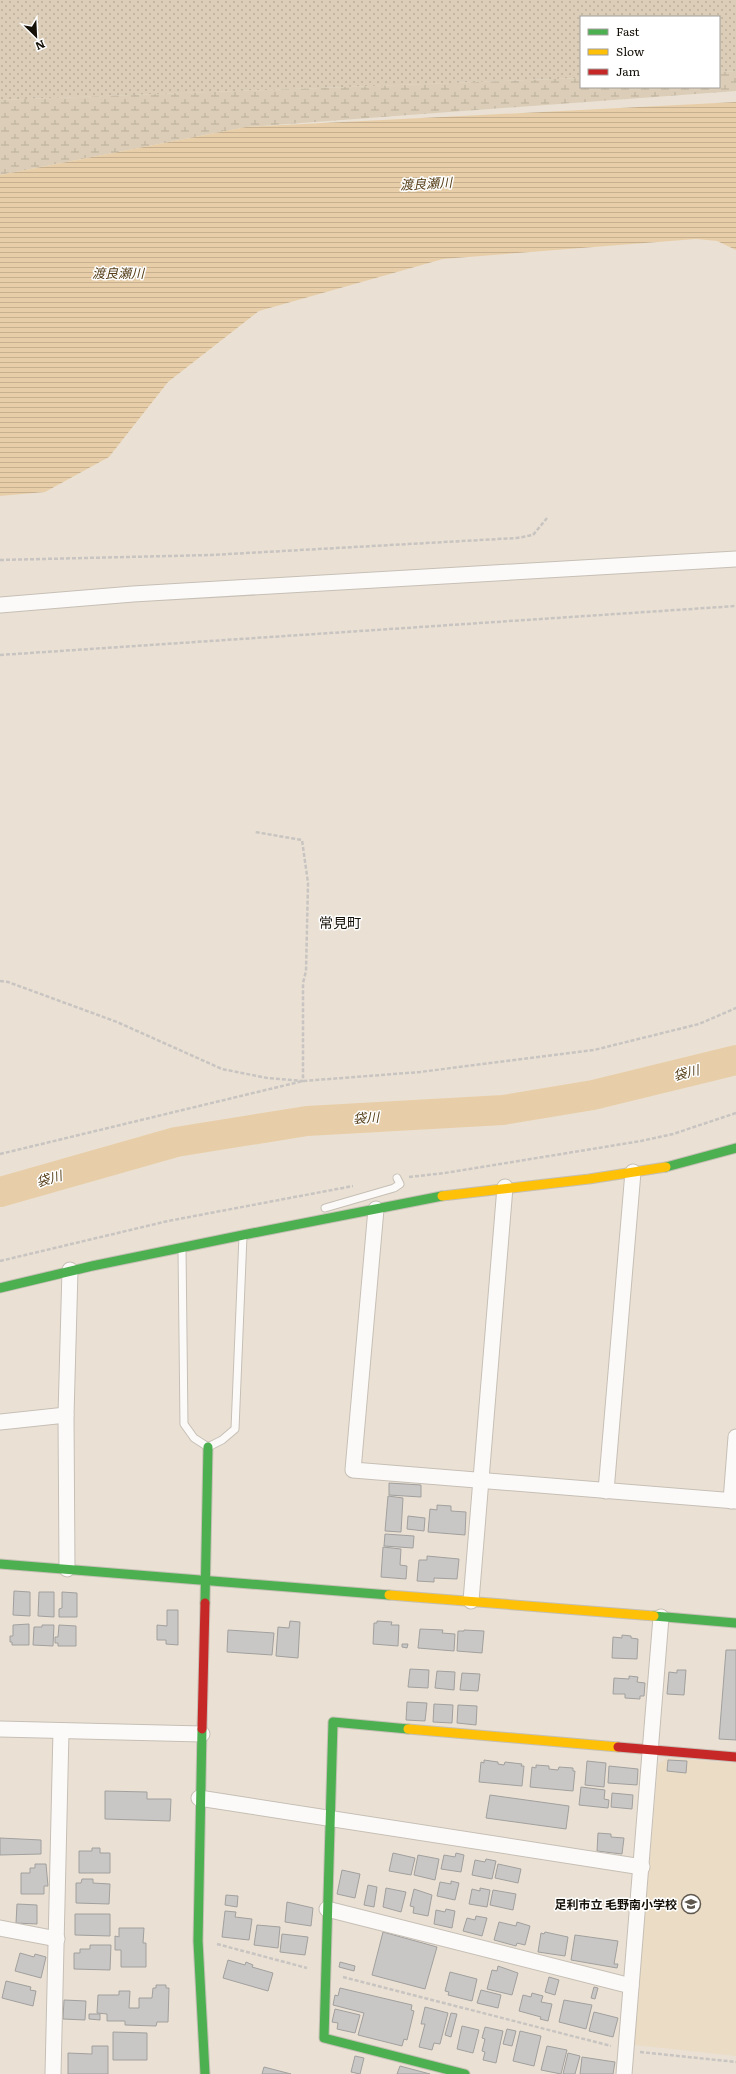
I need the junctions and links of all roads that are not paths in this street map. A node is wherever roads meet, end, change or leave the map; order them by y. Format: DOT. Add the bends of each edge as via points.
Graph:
graph roads {
  1 [pos="736,559"];
  2 [pos="0,605"];
  3 [pos="736,1148"];
  4 [pos="633,1172"];
  5 [pos="397,1178"];
  6 [pos="505,1187"];
  7 [pos="376,1209"];
  8 [pos="278,1227"];
  9 [pos="243,1234"];
  10 [pos="182,1247"];
  11 [pos="70,1270"];
  12 [pos="0,1288"];
  13 [pos="66,1415"];
  14 [pos="0,1422"];
  15 [pos="736,1437"];
  16 [pos="208,1448"];
  17 [pos="479,1480"];
  18 [pos="606,1490"];
  19 [pos="734,1501"];
  20 [pos="0,1564"];
  21 [pos="67,1569"];
  22 [pos="205,1580"];
  23 [pos="470,1602"];
  24 [pos="661,1617"];
  25 [pos="736,1622"];
  26 [pos="0,1729"];
  27 [pos="61,1731"];
  28 [pos="202,1734"];
  29 [pos="651,1750"];
  30 [pos="736,1757"];
  31 [pos="199,1798"];
  32 [pos="330,1819"];
  33 [pos="642,1867"];
  34 [pos="327,1909"];
  35 [pos="0,1928"];
  36 [pos="57,1939"];
  37 [pos="631,1986"];
  38 [pos="53,2074"];
  39 [pos="205,2074"];
  40 [pos="465,2074"];
  41 [pos="624,2074"];
  1 -- 2 [label="street" via="133,594"];
  3 -- 4 [label="street" via="704,1159"];
  4 -- 6 [label="street"];
  4 -- 18 [label="street"];
  5 -- 8 [label="lane" via="400,1184 394,1188 312,1212"];
  6 -- 7 [label="street" via="439,1196"];
  6 -- 17 [label="street"];
  7 -- 8 [label="street"];
  7 -- 17 [label="street" via="354,1470"];
  8 -- 9 [label="street"];
  9 -- 10 [label="street"];
  9 -- 16 [label="lane" via="235,1429"];
  10 -- 11 [label="street"];
  10 -- 16 [label="lane" via="184,1424 194,1438"];
  11 -- 12 [label="street"];
  11 -- 13 [label="street"];
  13 -- 14 [label="street"];
  13 -- 21 [label="street"];
  15 -- 19 [label="street"];
  16 -- 22 [label="street"];
  17 -- 18 [label="street"];
  17 -- 23 [label="street"];
  18 -- 19 [label="street"];
  20 -- 21 [label="street"];
  21 -- 22 [label="street"];
  22 -- 23 [label="street"];
  22 -- 28 [label="street"];
  23 -- 24 [label="street"];
  24 -- 25 [label="street"];
  24 -- 29 [label="street"];
  26 -- 27 [label="street"];
  27 -- 28 [label="street"];
  27 -- 36 [label="street"];
  28 -- 31 [label="street"];
  29 -- 30 [label="street"];
  29 -- 32 [label="street" via="332,1722"];
  29 -- 33 [label="street"];
  31 -- 32 [label="street"];
  31 -- 39 [label="street" via="198,1941"];
  32 -- 33 [label="street"];
  32 -- 34 [label="street"];
  33 -- 37 [label="street"];
  34 -- 37 [label="street"];
  34 -- 40 [label="street" via="324,2038"];
  35 -- 36 [label="street"];
  36 -- 38 [label="street"];
  37 -- 41 [label="street"];
}
